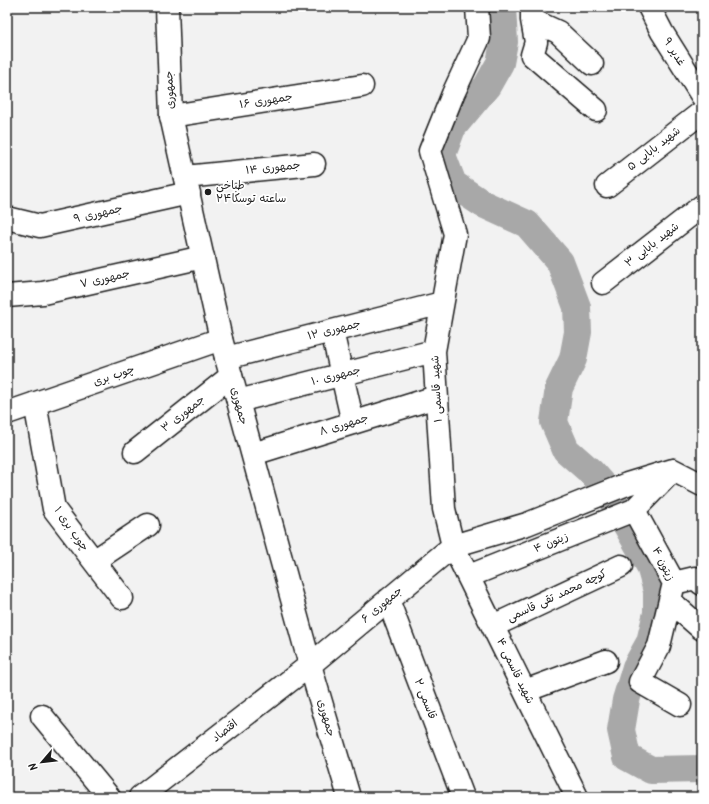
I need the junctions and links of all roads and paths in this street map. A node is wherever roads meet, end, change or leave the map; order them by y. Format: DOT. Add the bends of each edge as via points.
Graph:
graph roads {
  1 [pos="167,7"];
  2 [pos="477,7"];
  3 [pos="649,7"];
  4 [pos="532,14"];
  5 [pos="592,64"];
  6 [pos="362,86"];
  7 [pos="702,96"];
  8 [pos="596,110"];
  9 [pos="702,112"];
  10 [pos="171,116"];
  11 [pos="314,164"];
  12 [pos="187,185"];
  13 [pos="607,186"];
  14 [pos="702,206"];
  15 [pos="7,218"];
  16 [pos="203,257"];
  17 [pos="603,283"];
  18 [pos="7,296"];
  19 [pos="442,303"];
  20 [pos="332,331"];
  21 [pos="434,351"];
  22 [pos="226,358"];
  23 [pos="342,375"];
  24 [pos="436,397"];
  25 [pos="238,401"];
  26 [pos="35,403"];
  27 [pos="7,413"];
  28 [pos="353,423"];
  29 [pos="135,452"];
  30 [pos="253,454"];
  31 [pos="673,470"];
  32 [pos="702,486"];
  33 [pos="634,510"];
  34 [pos="148,525"];
  35 [pos="453,546"];
  36 [pos="94,562"];
  37 [pos="621,566"];
  38 [pos="468,576"];
  39 [pos="702,584"];
  40 [pos="672,592"];
  41 [pos="122,598"];
  42 [pos="388,600"];
  43 [pos="492,626"];
  44 [pos="702,629"];
  45 [pos="606,661"];
  46 [pos="310,664"];
  47 [pos="525,691"];
  48 [pos="680,705"];
  49 [pos="42,716"];
  50 [pos="109,797"];
  51 [pos="140,797"];
  52 [pos="349,797"];
  53 [pos="463,797"];
  54 [pos="577,797"];
  1 -- 10 [label="street, جمهوری"];
  2 -- 19 [label="street, ۱ شهید قاسمی" via="479,38 430,151 455,234"];
  3 -- 7 [label="street, غدیر ۹"];
  4 -- 5 [label="street" via="558,32"];
  4 -- 8 [label="street" via="536,42 532,55"];
  6 -- 10 [label="street, ۱۶ جمهوری"];
  9 -- 13 [label="street, ۵ شهید بابایی"];
  10 -- 12 [label="street, جمهوری"];
  11 -- 12 [label="street, ۱۴ جمهوری"];
  12 -- 15 [label="street, ۹ جمهوری" via="40,226"];
  12 -- 16 [label="street, جمهوری"];
  14 -- 17 [label="street, ۳ شهید بابایی"];
  16 -- 18 [label="street, ۷ جمهوری" via="43,293"];
  16 -- 22 [label="street, جمهوری"];
  19 -- 20 [label="street, ۱۲ جمهوری"];
  19 -- 21 [label="street, ۱ شهید قاسمی"];
  20 -- 22 [label="street, ۱۲ جمهوری"];
  20 -- 23 [label="street"];
  21 -- 23 [label="street, ۱۰ جمهوری"];
  21 -- 24 [label="street, ۱ شهید قاسمی"];
  22 -- 25 [label="street, جمهوری"];
  22 -- 26 [label="street, چوب بری"];
  22 -- 29 [label="street, ۳ جمهوری"];
  23 -- 25 [label="street, ۱۰ جمهوری"];
  23 -- 28 [label="street"];
  24 -- 28 [label="street, ۸ جمهوری"];
  24 -- 35 [label="street, ۱ شهید قاسمی" via="444,509"];
  25 -- 30 [label="street, جمهوری"];
  26 -- 27 [label="street, چوب بری"];
  26 -- 36 [label="street, ۱ چوب بری" via="54,509"];
  28 -- 30 [label="street, ۸ جمهوری"];
  30 -- 46 [label="street, جمهوری"];
  31 -- 32 [label="street"];
  31 -- 33 [label="street"];
  31 -- 35 [label="street" via="627,484 527,524"];
  33 -- 38 [label="street, زیتون ۴"];
  33 -- 40 [label="street, ۴ زیتون"];
  34 -- 36 [label="street"];
  35 -- 38 [label="street, ۴ شهید قاسمی"];
  35 -- 42 [label="street, جمهوری ۶"];
  36 -- 41 [label="street, ۱ چوب بری"];
  37 -- 43 [label="street, کوچه محمد تقی قاسمی"];
  38 -- 43 [label="street, ۴ شهید قاسمی"];
  39 -- 40 [label="street" via="695,578"];
  40 -- 44 [label="street"];
  40 -- 48 [label="street" via="659,646 640,682"];
  42 -- 46 [label="street, جمهوری ۶"];
  42 -- 53 [label="street, قاسمی ۲"];
  43 -- 47 [label="street, ۴ شهید قاسمی"];
  45 -- 47 [label="street"];
  46 -- 51 [label="street, اقتصاد"];
  46 -- 52 [label="street, جمهوری"];
  47 -- 54 [label="street, ۴ شهید قاسمی"];
  49 -- 50 [label="street"];
}
